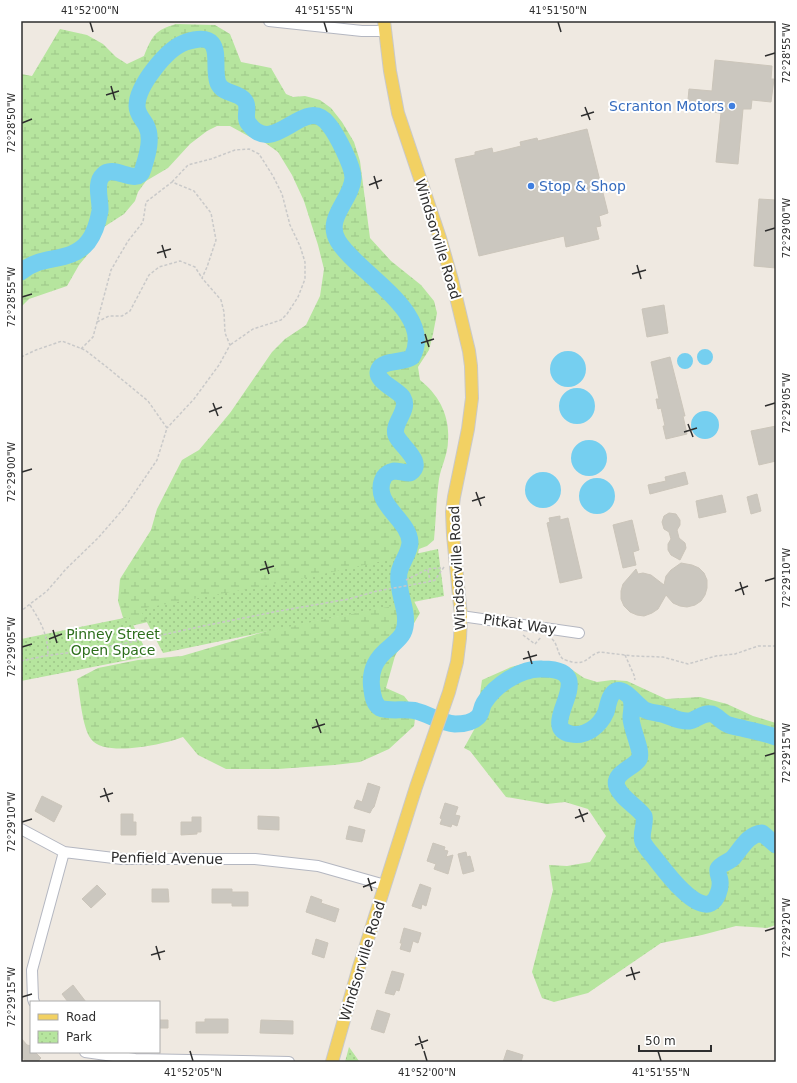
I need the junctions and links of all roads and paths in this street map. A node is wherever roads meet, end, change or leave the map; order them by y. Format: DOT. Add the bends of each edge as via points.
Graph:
graph roads {
  1 [pos="269,21"];
  2 [pos="384,26"];
  3 [pos="172,182"];
  4 [pos="202,278"];
  5 [pos="97,322"];
  6 [pos="230,345"];
  7 [pos="81,349"];
  8 [pos="21,358"];
  9 [pos="167,428"];
  10 [pos="428,569"];
  11 [pos="406,580"];
  12 [pos="430,582"];
  13 [pos="30,605"];
  14 [pos="21,611"];
  15 [pos="461,616"];
  16 [pos="516,624"];
  17 [pos="579,633"];
  18 [pos="544,637"];
  19 [pos="550,638"];
  20 [pos="776,646"];
  21 [pos="625,655"];
  22 [pos="48,656"];
  23 [pos="21,661"];
  24 [pos="635,680"];
  25 [pos="21,829"];
  26 [pos="64,852"];
  27 [pos="385,884"];
  28 [pos="34,1001"];
  29 [pos="91,1053"];
  30 [pos="135,1060"];
  31 [pos="289,1062"];
  32 [pos="332,1062"];
  1 -- 2 [label="street" via="362,31"];
  2 -- 15 [label="main road, Windsorville Road" via="398,113 440,238 471,366 471,406 452,512"];
  3 -- 4 [label="path" via="194,191 211,213 216,240"];
  3 -- 5 [label="path" via="146,202 142,222 111,270"];
  3 -- 6 [label="path" via="188,166 235,150 249,149 259,154 282,194 290,225 305,262 305,279 298,297 281,320 253,329"];
  4 -- 5 [label="path" via="195,267 180,260 160,267 149,275 130,311 122,316 109,316"];
  4 -- 6 [label="path" via="221,300 225,334"];
  5 -- 7 [label="path" via="93,337"];
  6 -- 9 [label="path" via="194,399"];
  7 -- 8 [label="path" via="62,341"];
  7 -- 9 [label="path" via="148,402"];
  9 -- 13 [label="path" via="157,460 126,507 47,591"];
  10 -- 11 [label="path"];
  10 -- 12 [label="path"];
  10 -- 12 [label="path" via="444,567 435,580"];
  12 -- 22 [label="path" via="104,648"];
  13 -- 14 [label="path"];
  13 -- 22 [label="path" via="41,622 48,643"];
  15 -- 16 [label="street, Pitkat Way"];
  15 -- 27 [label="main road, Windsorville Road" via="456,662 443,710"];
  16 -- 17 [label="street, Pitkat Way"];
  16 -- 18 [label="path" via="515,633 525,636 535,644"];
  19 -- 21 [label="path" via="556,643 563,659 574,662 585,662 600,652"];
  20 -- 21 [label="path" via="758,646 735,654 688,664 663,658"];
  21 -- 24 [label="path"];
  22 -- 23 [label="path"];
  25 -- 26 [label="street, Penfield Avenue"];
  26 -- 27 [label="street, Penfield Avenue" via="122,859 255,859 318,866"];
  26 -- 28 [label="street" via="32,970"];
  27 -- 32 [label="main road, Windsorville Road"];
  29 -- 30 [label="street"];
  30 -- 31 [label="street"];
}
